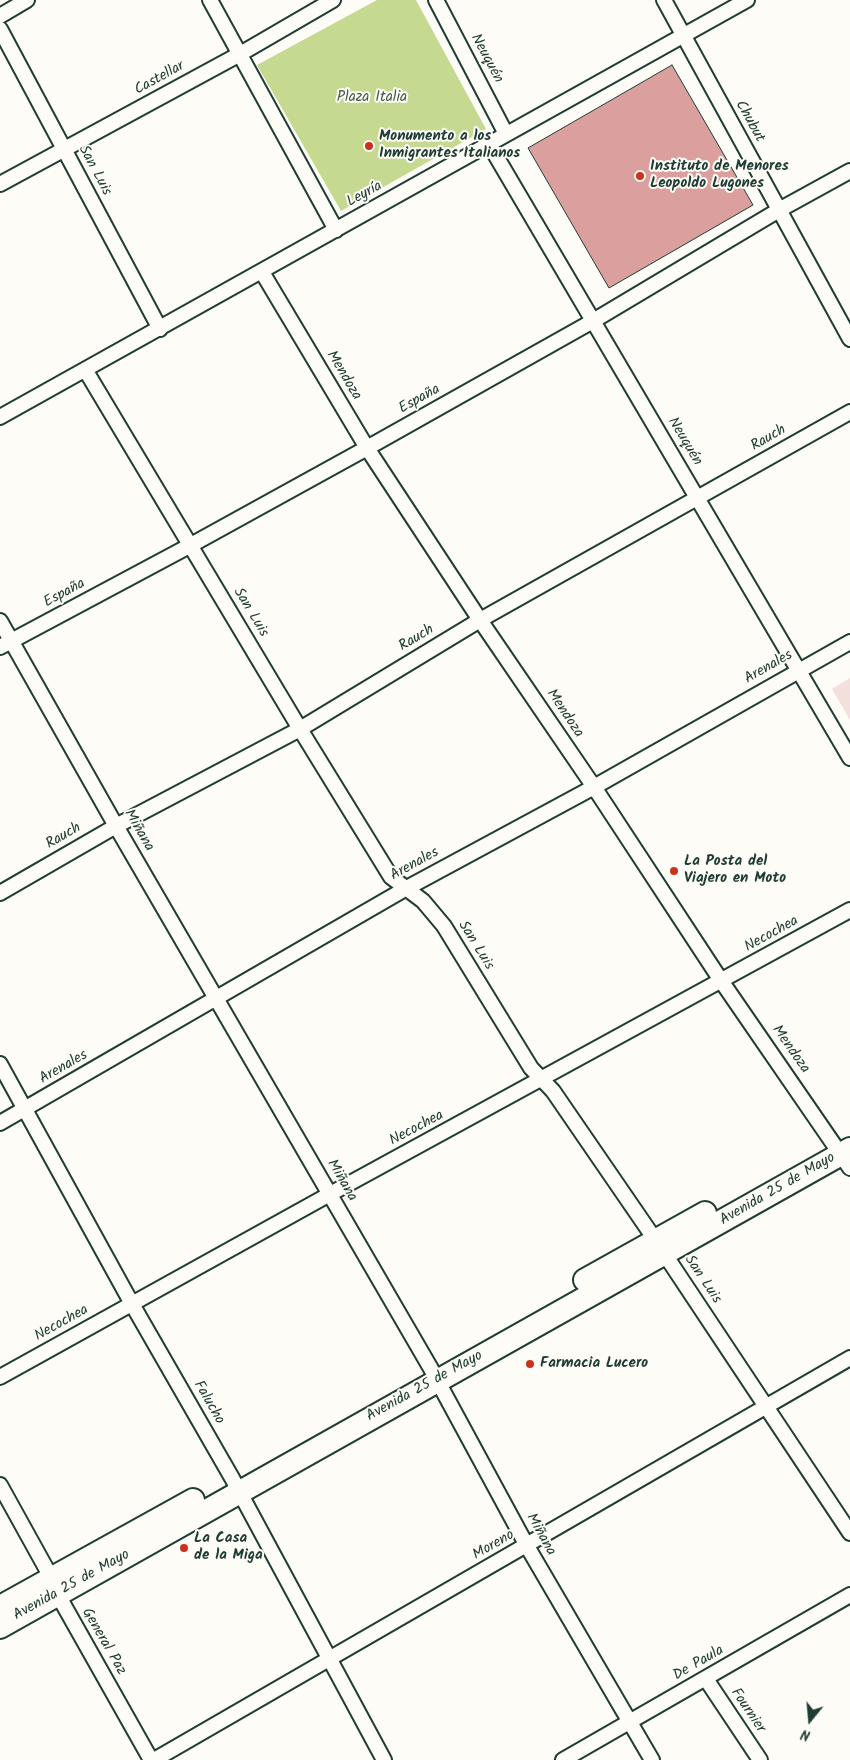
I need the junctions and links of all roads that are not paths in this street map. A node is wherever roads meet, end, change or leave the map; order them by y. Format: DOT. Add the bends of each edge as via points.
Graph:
graph roads {
  1 [pos="27,0"];
  2 [pos="210,0"];
  3 [pos="333,0"];
  4 [pos="436,0"];
  5 [pos="664,0"];
  6 [pos="746,0"];
  7 [pos="13,4"];
  8 [pos="0,16"];
  9 [pos="0,29"];
  10 [pos="683,35"];
  11 [pos="240,54"];
  12 [pos="506,134"];
  13 [pos="489,144"];
  14 [pos="64,149"];
  15 [pos="850,171"];
  16 [pos="0,184"];
  17 [pos="778,210"];
  18 [pos="336,230"];
  19 [pos="262,272"];
  20 [pos="593,321"];
  21 [pos="160,329"];
  22 [pos="850,339"];
  23 [pos="86,371"];
  24 [pos="850,412"];
  25 [pos="0,417"];
  26 [pos="367,448"];
  27 [pos="699,499"];
  28 [pos="191,545"];
  29 [pos="480,620"];
  30 [pos="0,621"];
  31 [pos="850,642"];
  32 [pos="6,644"];
  33 [pos="798,670"];
  34 [pos="300,730"];
  35 [pos="850,758"];
  36 [pos="594,787"];
  37 [pos="116,826"];
  38 [pos="405,889"];
  39 [pos="0,893"];
  40 [pos="850,910"];
  41 [pos="722,982"];
  42 [pos="218,998"];
  43 [pos="0,1064"];
  44 [pos="543,1080"];
  45 [pos="26,1108"];
  46 [pos="0,1123"];
  47 [pos="845,1149"];
  48 [pos="330,1194"];
  49 [pos="660,1247"];
  50 [pos="132,1304"];
  51 [pos="850,1358"];
  52 [pos="433,1373"];
  53 [pos="0,1377"];
  54 [pos="766,1405"];
  55 [pos="235,1484"];
  56 [pos="0,1485"];
  57 [pos="850,1533"];
  58 [pos="527,1546"];
  59 [pos="55,1587"];
  60 [pos="850,1595"];
  61 [pos="0,1607"];
  62 [pos="0,1627"];
  63 [pos="328,1660"];
  64 [pos="706,1679"];
  65 [pos="630,1721"];
  66 [pos="153,1760"];
  67 [pos="384,1760"];
  68 [pos="563,1760"];
  69 [pos="652,1760"];
  70 [pos="760,1760"];
  1 -- 7 [label="street"];
  2 -- 11 [label="street"];
  3 -- 11 [label="street, Castellar"];
  4 -- 12 [label="street, Neuquén"];
  5 -- 10 [label="street, Chubut"];
  6 -- 10 [label="street, Leyría"];
  7 -- 8 [label="street"];
  9 -- 14 [label="street, San Luis"];
  10 -- 12 [label="street, Leyría"];
  10 -- 17 [label="street, Chubut"];
  11 -- 14 [label="street, Castellar"];
  11 -- 18 [label="street"];
  12 -- 13 [label="street, Leyría"];
  13 -- 18 [label="street, Leyría"];
  13 -- 20 [label="street, Neuquén"];
  14 -- 16 [label="street, Castellar"];
  14 -- 21 [label="street, San Luis"];
  15 -- 17 [label="street, España"];
  17 -- 20 [label="street, España"];
  17 -- 22 [label="street, Chubut"];
  18 -- 19 [label="street, Leyría"];
  19 -- 21 [label="street, Leyría"];
  19 -- 26 [label="street, Mendoza"];
  20 -- 26 [label="street, España"];
  20 -- 27 [label="street, Neuquén"];
  21 -- 23 [label="street, Leyría"];
  23 -- 25 [label="street, Leyría"];
  23 -- 28 [label="street, San Luis"];
  24 -- 27 [label="street, Rauch"];
  26 -- 28 [label="street, España"];
  26 -- 29 [label="street, Mendoza"];
  27 -- 29 [label="street, Rauch"];
  27 -- 33 [label="street, Neuquén"];
  28 -- 32 [label="street, España"];
  28 -- 34 [label="street, San Luis"];
  29 -- 34 [label="street, Rauch"];
  29 -- 36 [label="street, Mendoza"];
  30 -- 32 [label="street, Miñana"];
  31 -- 33 [label="street, Arenales"];
  32 -- 37 [label="street, Miñana"];
  33 -- 35 [label="street, Neuquén"];
  33 -- 36 [label="street, Arenales"];
  34 -- 37 [label="street, Rauch"];
  34 -- 38 [label="street, San Luis" via="391,877"];
  36 -- 38 [label="street, Arenales"];
  36 -- 41 [label="street, Mendoza"];
  37 -- 39 [label="street, Rauch"];
  37 -- 42 [label="street, Miñana"];
  38 -- 42 [label="street, Arenales"];
  38 -- 44 [label="street, San Luis" via="423,901 444,926 531,1068"];
  40 -- 41 [label="street, Necochea"];
  41 -- 44 [label="street, Necochea"];
  41 -- 47 [label="street, Mendoza"];
  42 -- 45 [label="street, Arenales"];
  42 -- 48 [label="street, Miñana"];
  43 -- 45 [label="street, Falucho"];
  44 -- 48 [label="street, Necochea"];
  44 -- 49 [label="street, San Luis"];
  45 -- 46 [label="street, Arenales"];
  45 -- 50 [label="street, Falucho"];
  47 -- 49 [label="main road, Avenida 25 de Mayo"];
  48 -- 50 [label="street, Necochea"];
  48 -- 52 [label="street, Miñana"];
  49 -- 52 [label="main road, Avenida 25 de Mayo"];
  49 -- 54 [label="street, San Luis"];
  50 -- 53 [label="street, Necochea"];
  50 -- 55 [label="street, Falucho"];
  51 -- 54 [label="street, Moreno"];
  52 -- 55 [label="main road, Avenida 25 de Mayo"];
  52 -- 58 [label="street, Miñana"];
  54 -- 57 [label="street, San Luis"];
  54 -- 58 [label="street, Moreno"];
  55 -- 59 [label="main road, Avenida 25 de Mayo"];
  55 -- 63 [label="street, Falucho"];
  56 -- 59 [label="street, General Paz"];
  58 -- 63 [label="street, Moreno"];
  58 -- 65 [label="street, Miñana"];
  59 -- 61 [label="main road, Avenida 25 de Mayo"];
  59 -- 62 [label="main road, Avenida 25 de Mayo"];
  59 -- 66 [label="street, General Paz"];
  60 -- 64 [label="street, De Paula"];
  63 -- 66 [label="street, Moreno"];
  63 -- 67 [label="street, Falucho"];
  64 -- 65 [label="street, De Paula"];
  64 -- 70 [label="street, Fournier"];
  65 -- 68 [label="street, De Paula"];
  65 -- 69 [label="street, Miñana"];
}
